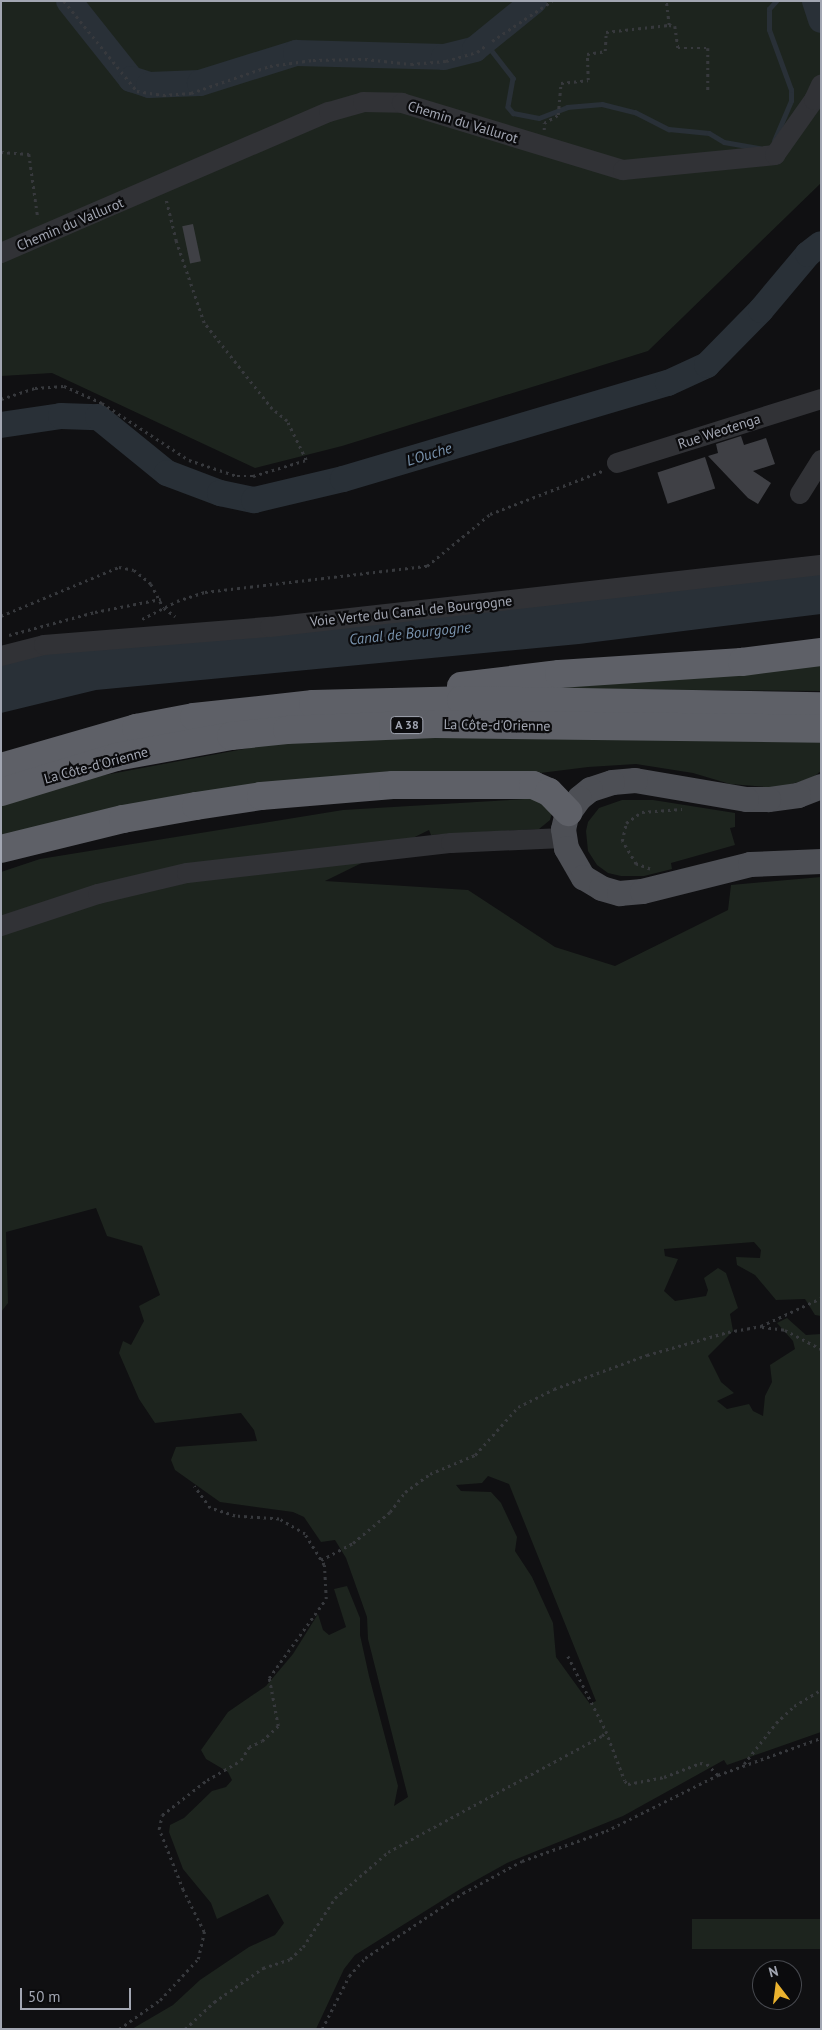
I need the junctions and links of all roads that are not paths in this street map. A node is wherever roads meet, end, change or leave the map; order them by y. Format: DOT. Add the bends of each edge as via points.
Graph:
graph roads {
  1 [pos="821,85"];
  2 [pos="1,253"];
  3 [pos="821,399"];
  4 [pos="821,460"];
  5 [pos="617,463"];
  6 [pos="800,494"];
  7 [pos="821,565"];
  8 [pos="821,652"];
  9 [pos="1,656"];
  10 [pos="821,706"];
  11 [pos="256,709"];
  12 [pos="821,728"];
  13 [pos="1,767"];
  14 [pos="821,786"];
  15 [pos="1,792"];
  16 [pos="568,812"];
  17 [pos="563,838"];
  18 [pos="1,849"];
  19 [pos="821,861"];
  20 [pos="1,926"];
  1 -- 2 [label="street, Chemin du Vallurot" via="775,155 623,170 402,103 363,102 329,112"];
  3 -- 5 [label="street, Rue Weotenga"];
  4 -- 6 [label="street"];
  7 -- 9 [label="street, Voie Verte du Canal de Bourgogne" via="279,626 44,646"];
  8 -- 11 [label="highway" via="742,662 559,674"];
  10 -- 11 [label="highway, La Côte-d'Orienne / A 38" via="461,700 348,702"];
  11 -- 13 [label="highway, La Côte-d'Orienne / A 38" via="136,728 50,750"];
  12 -- 15 [label="highway, La Côte-d'Orienne / A 38" via="435,724 287,730 230,736 116,757"];
  14 -- 16 [label="main road" via="798,795 761,799 620,780 590,790"];
  16 -- 17 [label="main road"];
  16 -- 18 [label="highway" via="549,792 533,785 384,786 261,796 196,806 114,821"];
  17 -- 19 [label="main road" via="583,877 601,888 619,893 750,864"];
  17 -- 20 [label="street" via="451,843 187,873 98,894"];
}
